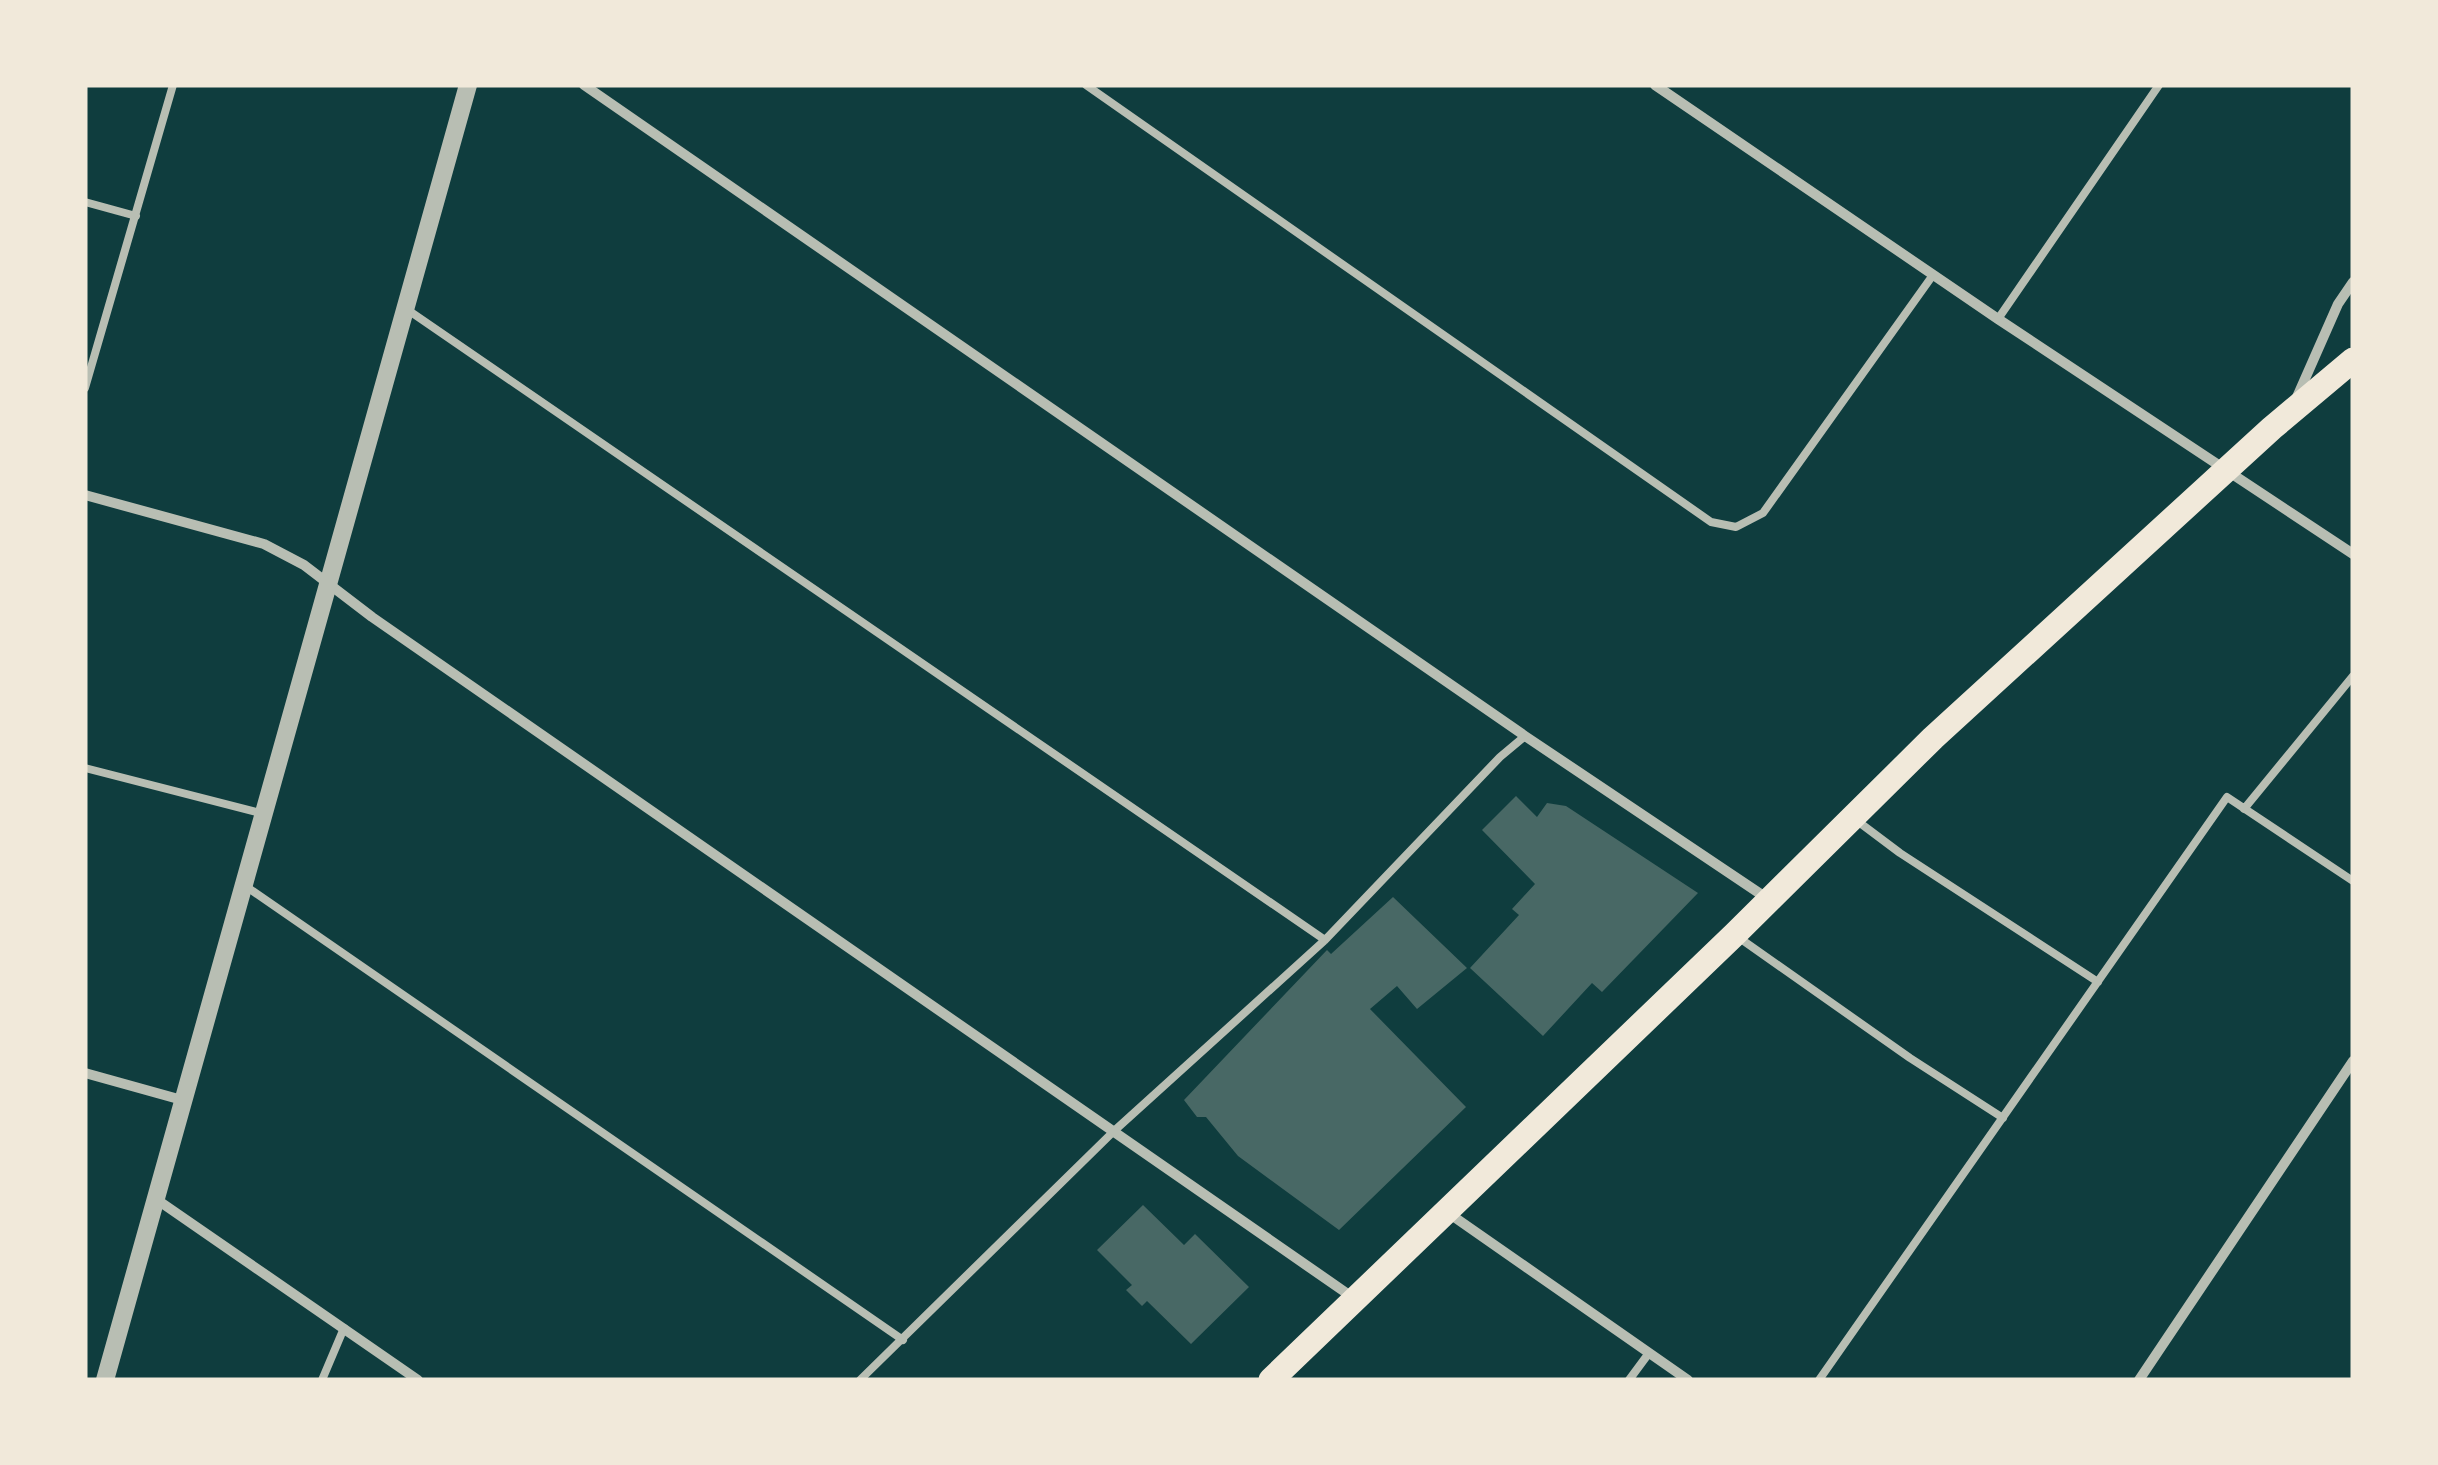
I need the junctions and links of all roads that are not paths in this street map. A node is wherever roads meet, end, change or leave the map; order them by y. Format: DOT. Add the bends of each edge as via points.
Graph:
graph roads {
  1 [pos="173,85"];
  2 [pos="468,85"];
  3 [pos="584,85"];
  4 [pos="1086,85"];
  5 [pos="1655,85"];
  6 [pos="2159,85"];
  7 [pos="85,202"];
  8 [pos="136,216"];
  9 [pos="1933,276"];
  10 [pos="2353,282"];
  11 [pos="406,308"];
  12 [pos="1998,319"];
  13 [pos="2353,360"];
  14 [pos="85,388"];
  15 [pos="2292,412"];
  16 [pos="2227,468"];
  17 [pos="85,495"];
  18 [pos="2353,554"];
  19 [pos="328,584"];
  20 [pos="2353,676"];
  21 [pos="1525,736"];
  22 [pos="85,768"];
  23 [pos="2244,809"];
  24 [pos="264,814"];
  25 [pos="1852,818"];
  26 [pos="2353,881"];
  27 [pos="244,885"];
  28 [pos="1769,900"];
  29 [pos="1734,934"];
  30 [pos="1326,940"];
  31 [pos="2098,982"];
  32 [pos="2353,1060"];
  33 [pos="85,1073"];
  34 [pos="182,1100"];
  35 [pos="2002,1118"];
  36 [pos="1114,1130"];
  37 [pos="156,1199"];
  38 [pos="1447,1212"];
  39 [pos="1355,1299"];
  40 [pos="344,1328"];
  41 [pos="902,1340"];
  42 [pos="1649,1353"];
  43 [pos="106,1380"];
  44 [pos="322,1380"];
  45 [pos="418,1380"];
  46 [pos="860,1380"];
  47 [pos="1271,1380"];
  48 [pos="1629,1380"];
  49 [pos="1688,1380"];
  50 [pos="1819,1380"];
  51 [pos="2139,1380"];
  1 -- 8 [label="lane"];
  2 -- 11 [label="street"];
  3 -- 21 [label="street"];
  4 -- 9 [label="lane" via="1711,522 1736,527 1763,513"];
  5 -- 9 [label="street"];
  6 -- 12 [label="lane"];
  7 -- 8 [label="lane"];
  8 -- 14 [label="lane"];
  9 -- 12 [label="street"];
  10 -- 15 [label="street"];
  11 -- 19 [label="street"];
  11 -- 30 [label="lane"];
  12 -- 16 [label="street"];
  13 -- 15 [label="main road"];
  15 -- 16 [label="main road"];
  16 -- 18 [label="street"];
  16 -- 25 [label="main road"];
  17 -- 19 [label="street" via="264,544"];
  19 -- 24 [label="street"];
  19 -- 36 [label="street"];
  20 -- 23 [label="lane"];
  21 -- 28 [label="street"];
  21 -- 30 [label="lane"];
  22 -- 24 [label="lane"];
  23 -- 26 [label="lane"];
  23 -- 31 [label="lane" via="2227,798"];
  24 -- 27 [label="street"];
  25 -- 28 [label="main road"];
  25 -- 31 [label="lane"];
  27 -- 34 [label="street"];
  27 -- 41 [label="lane"];
  28 -- 29 [label="main road"];
  29 -- 35 [label="lane"];
  29 -- 38 [label="main road"];
  30 -- 36 [label="lane"];
  31 -- 35 [label="lane"];
  32 -- 51 [label="street"];
  33 -- 34 [label="street"];
  34 -- 37 [label="street"];
  35 -- 50 [label="lane"];
  36 -- 39 [label="street"];
  36 -- 41 [label="lane"];
  37 -- 40 [label="street"];
  37 -- 43 [label="street"];
  38 -- 39 [label="main road"];
  38 -- 42 [label="street"];
  39 -- 47 [label="main road"];
  40 -- 44 [label="lane"];
  40 -- 45 [label="street"];
  41 -- 46 [label="lane"];
  42 -- 48 [label="lane"];
  42 -- 49 [label="street"];
}
